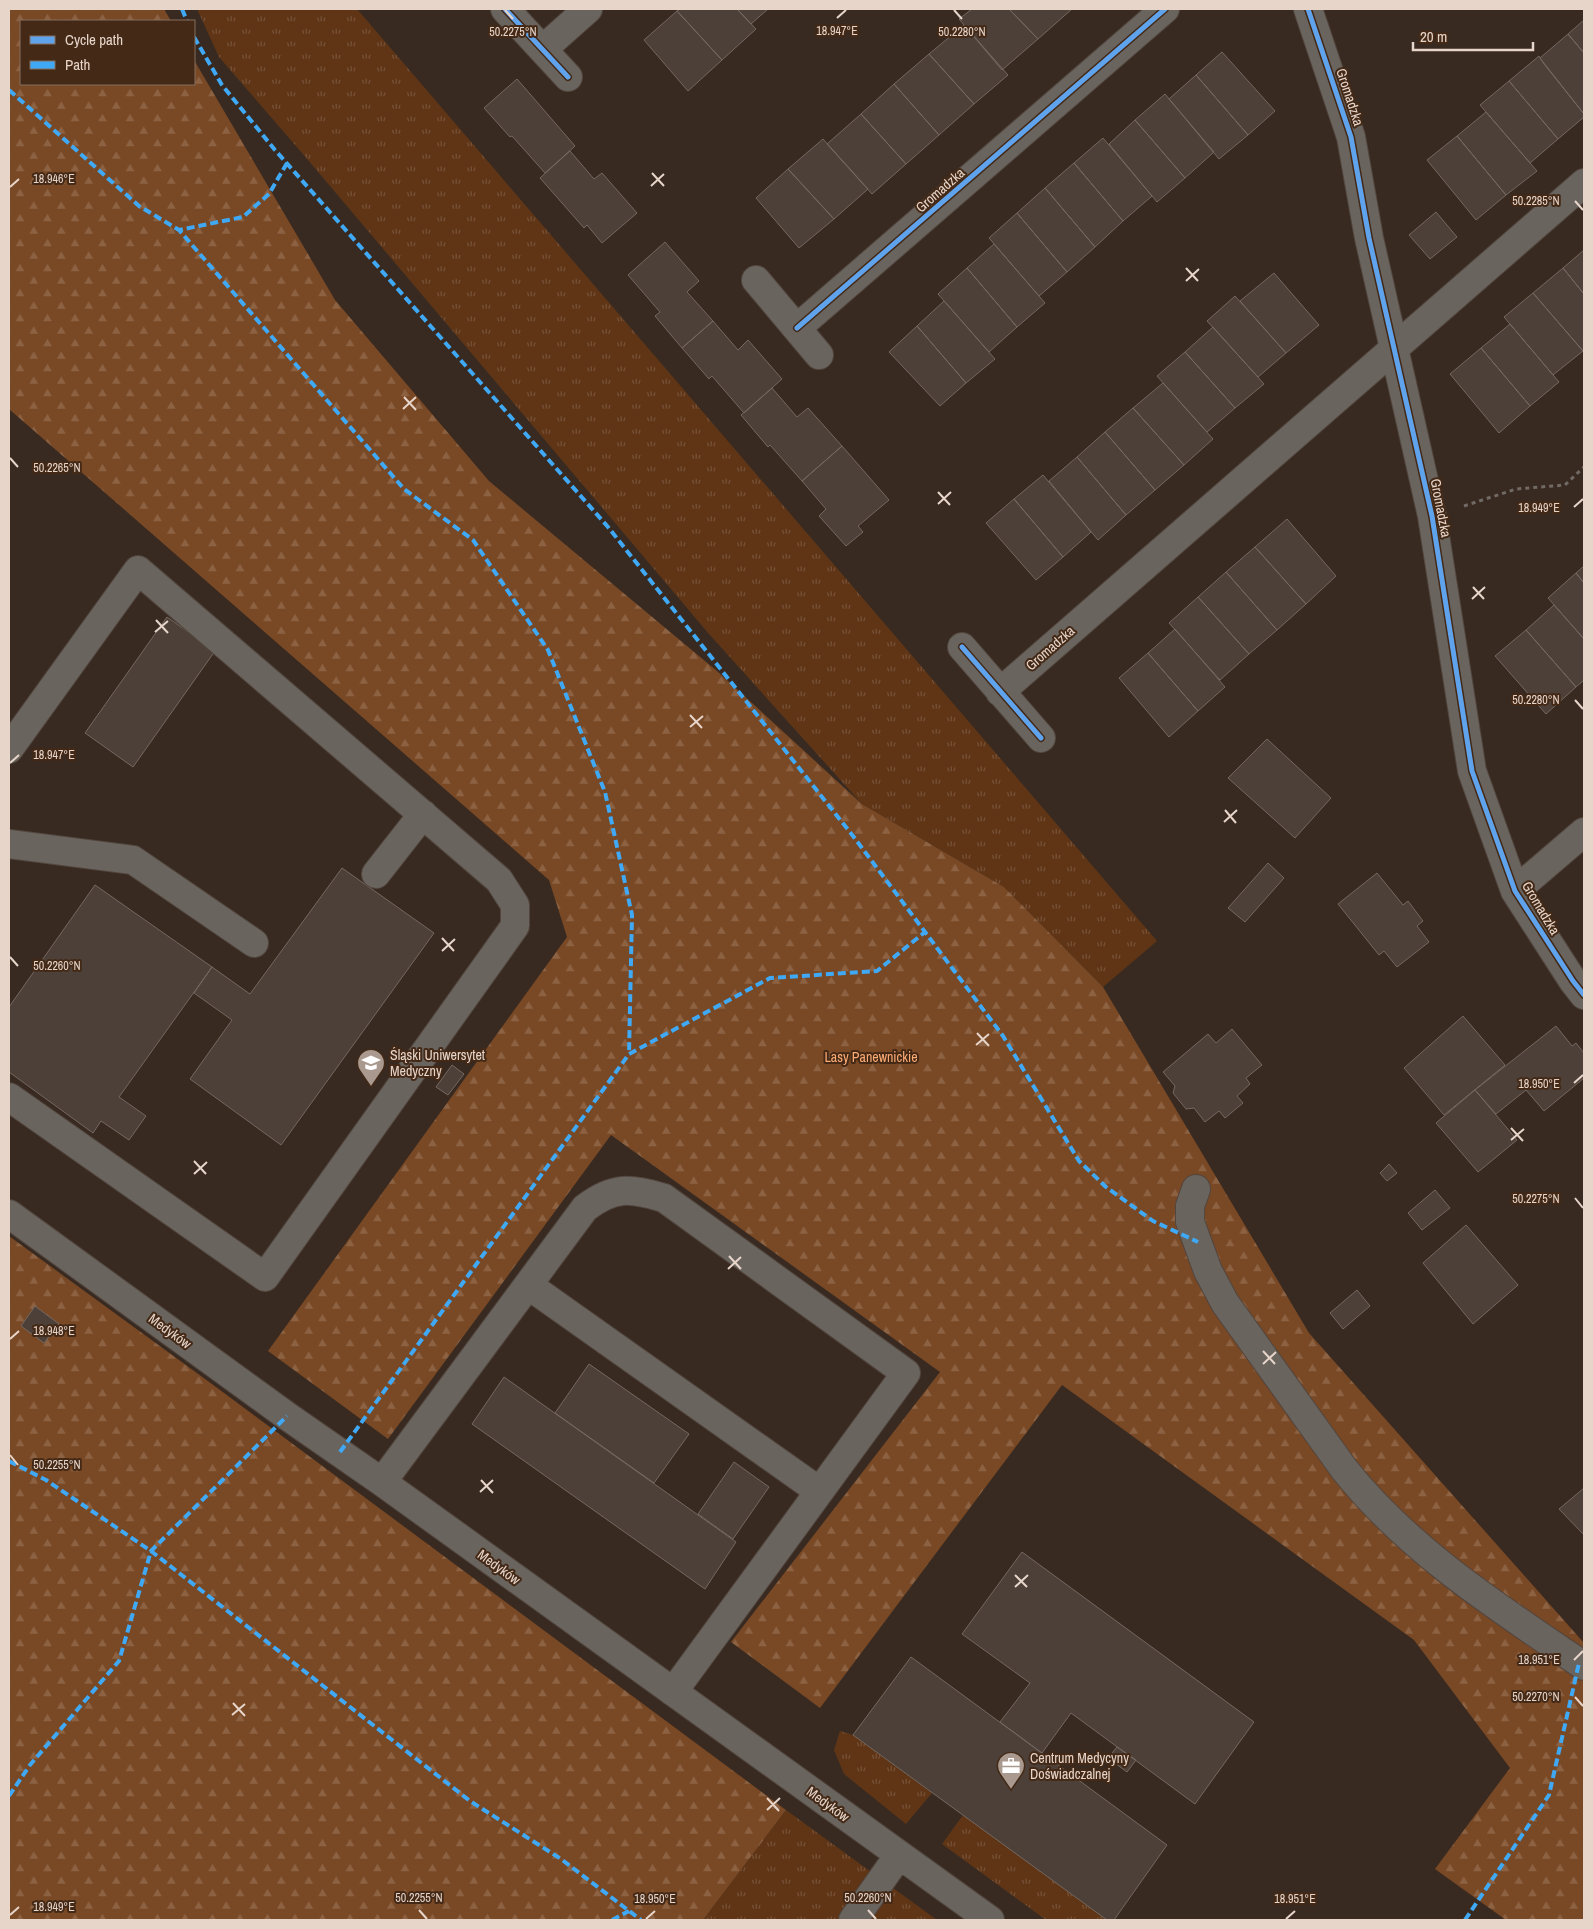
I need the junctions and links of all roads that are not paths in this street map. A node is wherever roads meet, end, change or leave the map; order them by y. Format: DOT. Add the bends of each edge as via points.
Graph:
graph roads {
  1 [pos="505,9"];
  2 [pos="588,9"];
  3 [pos="1165,9"];
  4 [pos="1308,9"];
  5 [pos="543,50"];
  6 [pos="568,77"];
  7 [pos="1584,183"];
  8 [pos="756,280"];
  9 [pos="797,328"];
  10 [pos="1395,349"];
  11 [pos="820,355"];
  12 [pos="962,648"];
  13 [pos="1000,692"];
  14 [pos="1041,738"];
  15 [pos="9,749"];
  16 [pos="423,814"];
  17 [pos="1584,832"];
  18 [pos="9,844"];
  19 [pos="376,874"];
  20 [pos="1515,890"];
  21 [pos="254,943"];
  22 [pos="1584,994"];
  23 [pos="9,1097"];
  24 [pos="1196,1189"];
  25 [pos="9,1214"];
  26 [pos="528,1285"];
  27 [pos="382,1482"];
  28 [pos="819,1491"];
  29 [pos="1584,1666"];
  30 [pos="673,1692"];
  31 [pos="899,1855"];
  32 [pos="853,1920"];
  33 [pos="990,1920"];
  1 -- 5 [label="street"];
  2 -- 5 [label="street"];
  3 -- 9 [label="street, Gromadzka"];
  4 -- 10 [label="street, Gromadzka" via="1351,137 1369,238"];
  5 -- 6 [label="street"];
  7 -- 10 [label="street, Gromadzka"];
  8 -- 9 [label="street"];
  9 -- 11 [label="street"];
  10 -- 13 [label="street, Gromadzka"];
  10 -- 20 [label="street, Gromadzka" via="1432,516 1472,771"];
  12 -- 13 [label="street"];
  13 -- 14 [label="street"];
  15 -- 16 [label="street" via="138,570"];
  16 -- 19 [label="street"];
  16 -- 23 [label="street" via="499,880 515,905 515,926 265,1277"];
  17 -- 20 [label="street"];
  18 -- 21 [label="street" via="133,860"];
  20 -- 22 [label="street, Gromadzka"];
  24 -- 29 [label="street" via="1190,1206 1190,1222 1208,1271 1225,1303 1364,1496 1454,1575"];
  25 -- 27 [label="street, Medyków"];
  26 -- 27 [label="street"];
  26 -- 28 [label="street"];
  26 -- 28 [label="street" via="585,1208 600,1196 629,1191 664,1198 906,1373"];
  27 -- 30 [label="street, Medyków"];
  28 -- 30 [label="street"];
  30 -- 31 [label="street, Medyków"];
  31 -- 32 [label="street"];
  31 -- 33 [label="street, Medyków"];
}
